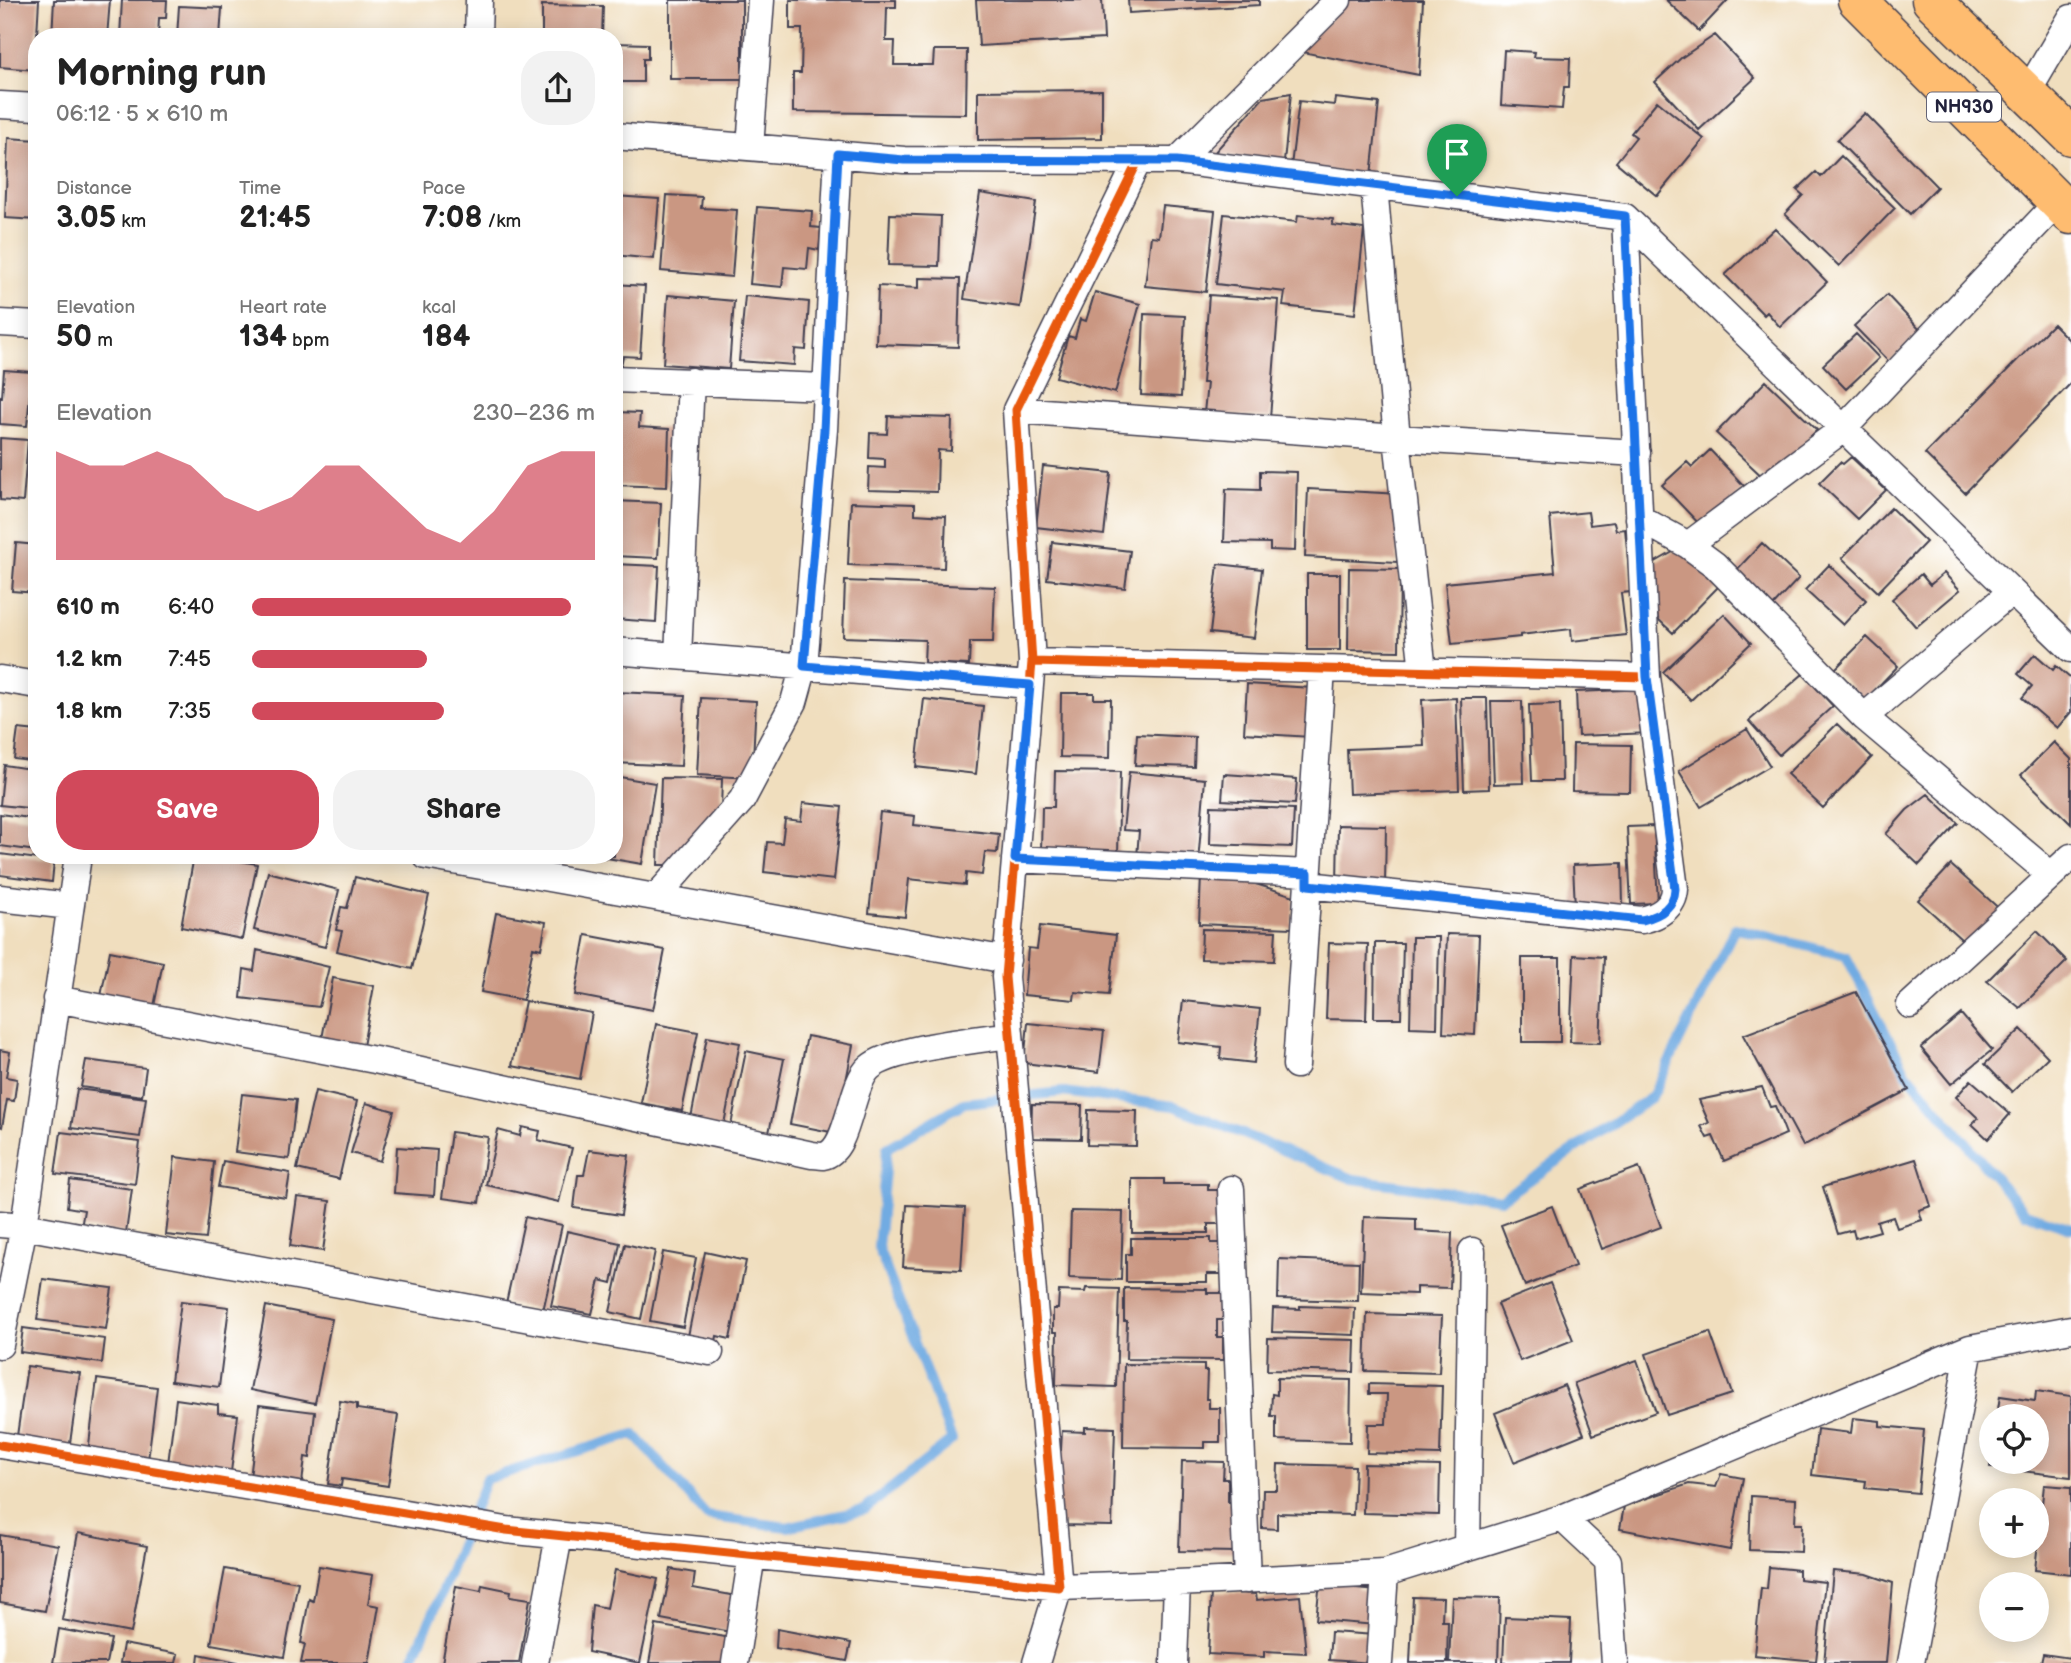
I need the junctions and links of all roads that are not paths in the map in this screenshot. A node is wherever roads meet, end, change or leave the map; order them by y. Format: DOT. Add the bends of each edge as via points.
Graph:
graph roads {
  1 [pos="479,0"];
  2 [pos="761,0"];
  3 [pos="1338,0"];
  4 [pos="1857,0"];
  5 [pos="1931,0"];
  6 [pos="2071,18"];
  7 [pos="478,28"];
  8 [pos="2027,93"];
  9 [pos="0,105"];
  10 [pos="28,107"];
  11 [pos="2071,136"];
  12 [pos="623,137"];
  13 [pos="750,148"];
  14 [pos="838,154"];
  15 [pos="1138,161"];
  16 [pos="1177,161"];
  17 [pos="1374,186"];
  18 [pos="2065,209"];
  19 [pos="1625,216"];
  20 [pos="0,323"];
  21 [pos="28,325"];
  22 [pos="623,379"];
  23 [pos="691,382"];
  24 [pos="826,387"];
  25 [pos="1016,410"];
  26 [pos="1843,429"];
  27 [pos="1397,438"];
  28 [pos="1637,453"];
  29 [pos="1639,518"];
  30 [pos="1688,545"];
  31 [pos="2011,592"];
  32 [pos="2071,649"];
  33 [pos="623,652"];
  34 [pos="678,656"];
  35 [pos="804,666"];
  36 [pos="1322,669"];
  37 [pos="1423,671"];
  38 [pos="1031,673"];
  39 [pos="1647,677"];
  40 [pos="0,679"];
  41 [pos="28,684"];
  42 [pos="1864,717"];
  43 [pos="2071,857"];
  44 [pos="1015,859"];
  45 [pos="77,864"];
  46 [pos="471,864"];
  47 [pos="2051,875"];
  48 [pos="1308,879"];
  49 [pos="656,897"];
  50 [pos="0,898"];
  51 [pos="70,906"];
  52 [pos="1007,960"];
  53 [pos="56,999"];
  54 [pos="1910,1005"];
  55 [pos="1010,1035"];
  56 [pos="1296,1065"];
  57 [pos="1231,1189"];
  58 [pos="12,1225"];
  59 [pos="1472,1251"];
  60 [pos="2071,1329"];
  61 [pos="0,1345"];
  62 [pos="1970,1348"];
  63 [pos="709,1352"];
  64 [pos="0,1445"];
  65 [pos="1562,1518"];
  66 [pos="559,1536"];
  67 [pos="1467,1547"];
  68 [pos="752,1555"];
  69 [pos="1385,1573"];
  70 [pos="1247,1580"];
  71 [pos="1177,1583"];
  72 [pos="1059,1587"];
  73 [pos="536,1663"];
  74 [pos="735,1663"];
  75 [pos="1036,1663"];
  76 [pos="1174,1663"];
  77 [pos="1379,1663"];
  78 [pos="1615,1663"];
  79 [pos="1911,1663"];
  1 -- 7 [label="street"];
  2 -- 13 [label="street"];
  3 -- 16 [label="street"];
  4 -- 18 [label="highway, NH930"];
  5 -- 8 [label="highway, NH930"];
  6 -- 8 [label="street"];
  8 -- 11 [label="highway, NH930"];
  9 -- 10 [label="street"];
  12 -- 13 [label="street"];
  13 -- 14 [label="street"];
  14 -- 15 [label="street" via="904,160"];
  14 -- 24 [label="street"];
  15 -- 16 [label="street"];
  15 -- 25 [label="street"];
  16 -- 17 [label="street"];
  17 -- 19 [label="street"];
  17 -- 27 [label="street"];
  18 -- 26 [label="street"];
  19 -- 26 [label="street"];
  19 -- 28 [label="street"];
  20 -- 21 [label="street"];
  22 -- 23 [label="street"];
  23 -- 24 [label="street"];
  23 -- 34 [label="street"];
  24 -- 35 [label="street"];
  25 -- 27 [label="street"];
  25 -- 38 [label="street"];
  26 -- 30 [label="street"];
  26 -- 31 [label="street"];
  27 -- 28 [label="street"];
  27 -- 37 [label="street"];
  28 -- 29 [label="street"];
  29 -- 30 [label="street"];
  29 -- 39 [label="street"];
  30 -- 42 [label="street" via="1715,565"];
  31 -- 32 [label="street"];
  31 -- 42 [label="street"];
  33 -- 34 [label="street"];
  34 -- 35 [label="street"];
  35 -- 38 [label="street"];
  35 -- 49 [label="street" via="794,702 742,800"];
  36 -- 37 [label="street"];
  36 -- 38 [label="street"];
  36 -- 48 [label="street"];
  37 -- 39 [label="street"];
  38 -- 44 [label="street"];
  39 -- 48 [label="street" via="1675,889 1672,903 1654,917 1642,920"];
  40 -- 41 [label="street"];
  42 -- 47 [label="street"];
  43 -- 47 [label="street"];
  44 -- 48 [label="street"];
  44 -- 52 [label="street"];
  45 -- 51 [label="street"];
  46 -- 49 [label="street"];
  47 -- 54 [label="street"];
  48 -- 56 [label="street"];
  49 -- 52 [label="street"];
  50 -- 51 [label="street"];
  51 -- 53 [label="street"];
  52 -- 55 [label="street"];
  53 -- 55 [label="street" via="375,1060 824,1156 838,1145 861,1078 882,1059"];
  53 -- 58 [label="street"];
  55 -- 72 [label="street"];
  57 -- 70 [label="street"];
  58 -- 61 [label="street"];
  58 -- 63 [label="street"];
  59 -- 67 [label="street"];
  60 -- 62 [label="street"];
  62 -- 65 [label="street"];
  62 -- 79 [label="street"];
  64 -- 66 [label="street" via="506,1531"];
  65 -- 67 [label="street"];
  65 -- 78 [label="street" via="1608,1561"];
  66 -- 68 [label="street"];
  66 -- 73 [label="street"];
  67 -- 69 [label="street"];
  68 -- 72 [label="street"];
  68 -- 74 [label="street"];
  69 -- 70 [label="street"];
  69 -- 77 [label="street"];
  70 -- 71 [label="street"];
  71 -- 72 [label="street"];
  71 -- 76 [label="street"];
  72 -- 75 [label="street"];
}
